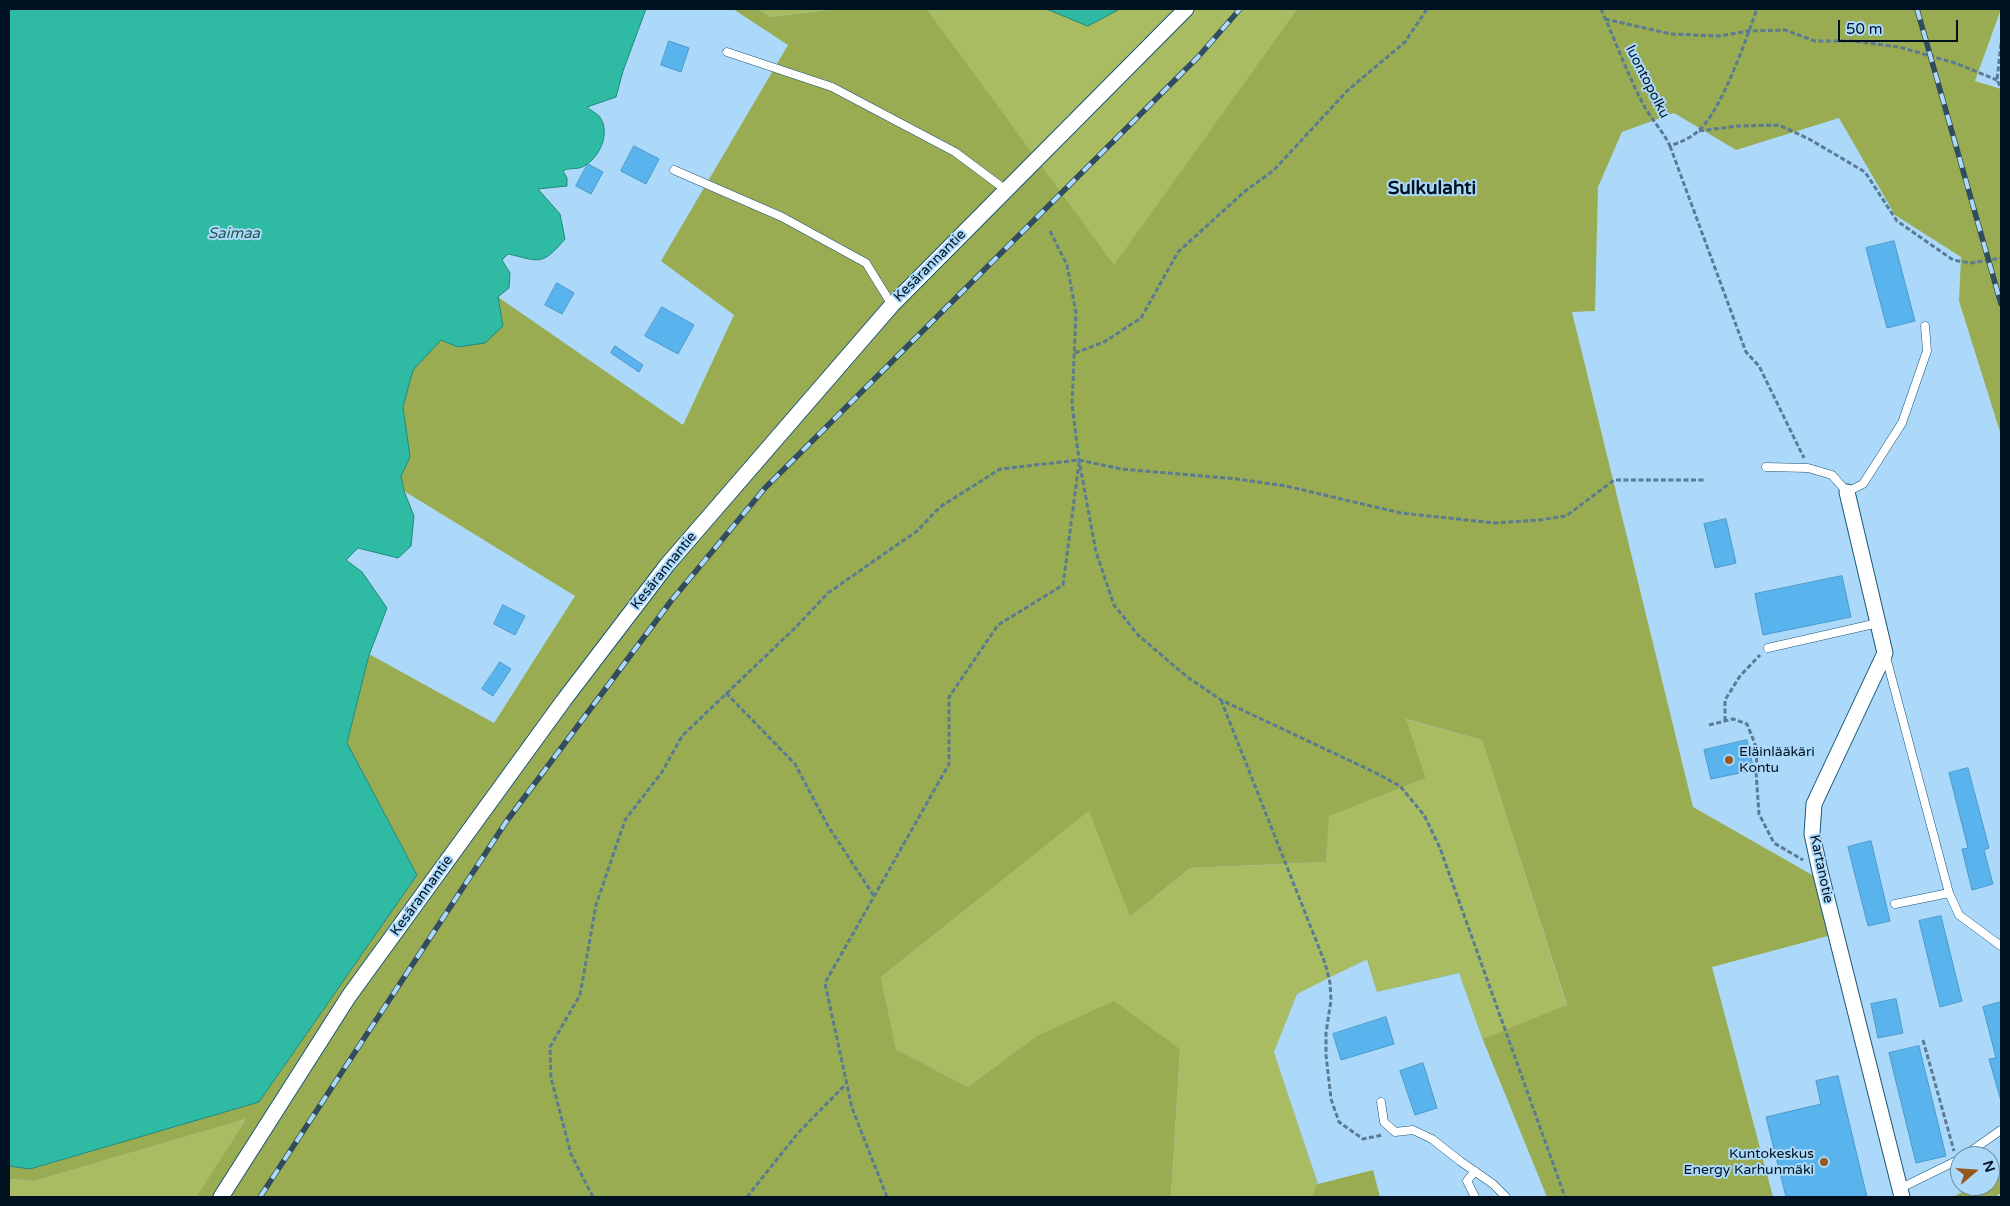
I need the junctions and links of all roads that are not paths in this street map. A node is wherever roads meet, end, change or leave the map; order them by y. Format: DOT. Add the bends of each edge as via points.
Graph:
graph roads {
  1 [pos="1186,9"];
  2 [pos="727,52"];
  3 [pos="674,170"];
  4 [pos="1006,190"];
  5 [pos="892,305"];
  6 [pos="1925,326"];
  7 [pos="1766,467"];
  8 [pos="1847,492"];
  9 [pos="1878,623"];
  10 [pos="1768,648"];
  11 [pos="1885,652"];
  12 [pos="1949,893"];
  13 [pos="1895,904"];
  14 [pos="2001,946"];
  15 [pos="1381,1102"];
  16 [pos="2001,1130"];
  17 [pos="1978,1146"];
  18 [pos="1950,1165"];
  19 [pos="1475,1172"];
  20 [pos="1900,1193"];
  21 [pos="221,1197"];
  22 [pos="1475,1197"];
  23 [pos="1506,1197"];
  1 -- 4 [label="street, Kesärannantie"];
  2 -- 4 [label="lane" via="832,87 955,152"];
  3 -- 5 [label="lane" via="782,216 866,263"];
  4 -- 5 [label="street, Kesärannantie"];
  5 -- 21 [label="street, Kesärannantie" via="667,566 564,700 349,996"];
  6 -- 8 [label="lane" via="1927,351 1902,423 1863,484"];
  7 -- 8 [label="lane" via="1808,468 1832,476"];
  8 -- 9 [label="street"];
  9 -- 10 [label="lane"];
  9 -- 11 [label="street"];
  11 -- 12 [label="lane"];
  11 -- 20 [label="street, Kartanotie" via="1814,804 1812,834"];
  12 -- 13 [label="lane"];
  12 -- 14 [label="lane" via="1959,915"];
  15 -- 19 [label="lane" via="1384,1122 1395,1132 1414,1130 1432,1139"];
  16 -- 17 [label="lane"];
  18 -- 20 [label="lane"];
  19 -- 22 [label="lane" via="1467,1181"];
  19 -- 23 [label="lane"];
}
